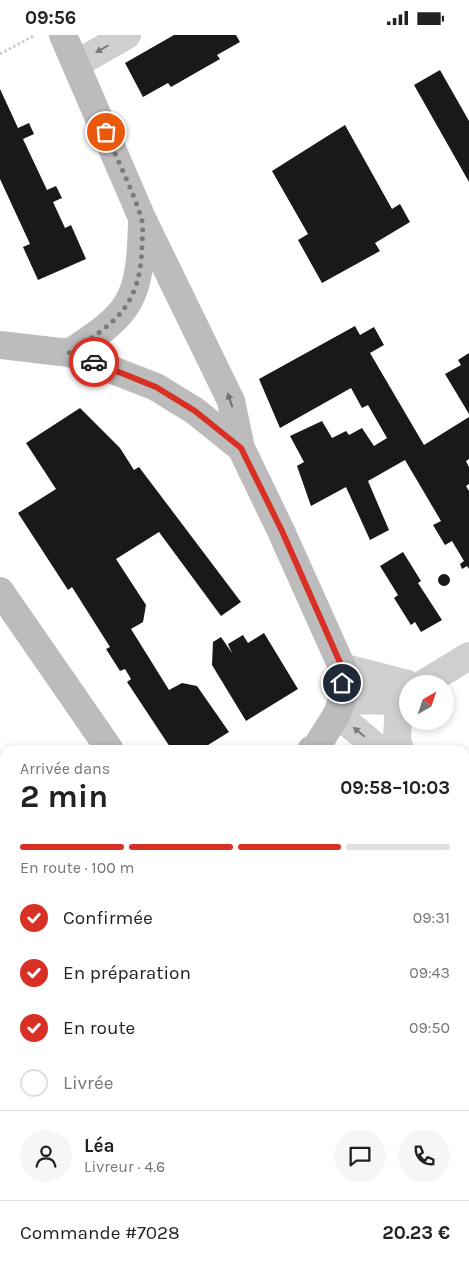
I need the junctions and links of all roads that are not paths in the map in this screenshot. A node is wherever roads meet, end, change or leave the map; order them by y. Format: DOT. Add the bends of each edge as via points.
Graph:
graph roads {
  1 [pos="64,35"];
  2 [pos="127,35"];
  3 [pos="76,63"];
  4 [pos="142,219"];
  5 [pos="0,345"];
  6 [pos="69,353"];
  7 [pos="241,448"];
  8 [pos="0,591"];
  9 [pos="469,656"];
  10 [pos="342,667"];
  11 [pos="438,675"];
  12 [pos="399,691"];
  13 [pos="399,694"];
  14 [pos="340,707"];
  15 [pos="399,728"];
  16 [pos="107,745"];
  17 [pos="318,745"];
  18 [pos="375,745"];
  19 [pos="399,745"];
  1 -- 3 [label="main road"];
  2 -- 3 [label="street, one-way"];
  3 -- 4 [label="main road"];
  4 -- 6 [label="main road" via="141,261 132,297 122,313 102,332"];
  7 -- 4 [label="main road, one-way" via="231,401"];
  5 -- 6 [label="main road"];
  6 -- 7 [label="main road" via="156,387 195,411"];
  7 -- 10 [label="main road"];
  8 -- 16 [label="main road"];
  9 -- 11 [label="street"];
  10 -- 12 [label="street"];
  10 -- 14 [label="main road"];
  13 -- 14 [label="street"];
  14 -- 17 [label="main road"];
  18 -- 14 [label="street, one-way"];
  15 -- 19 [label="street"];
}
